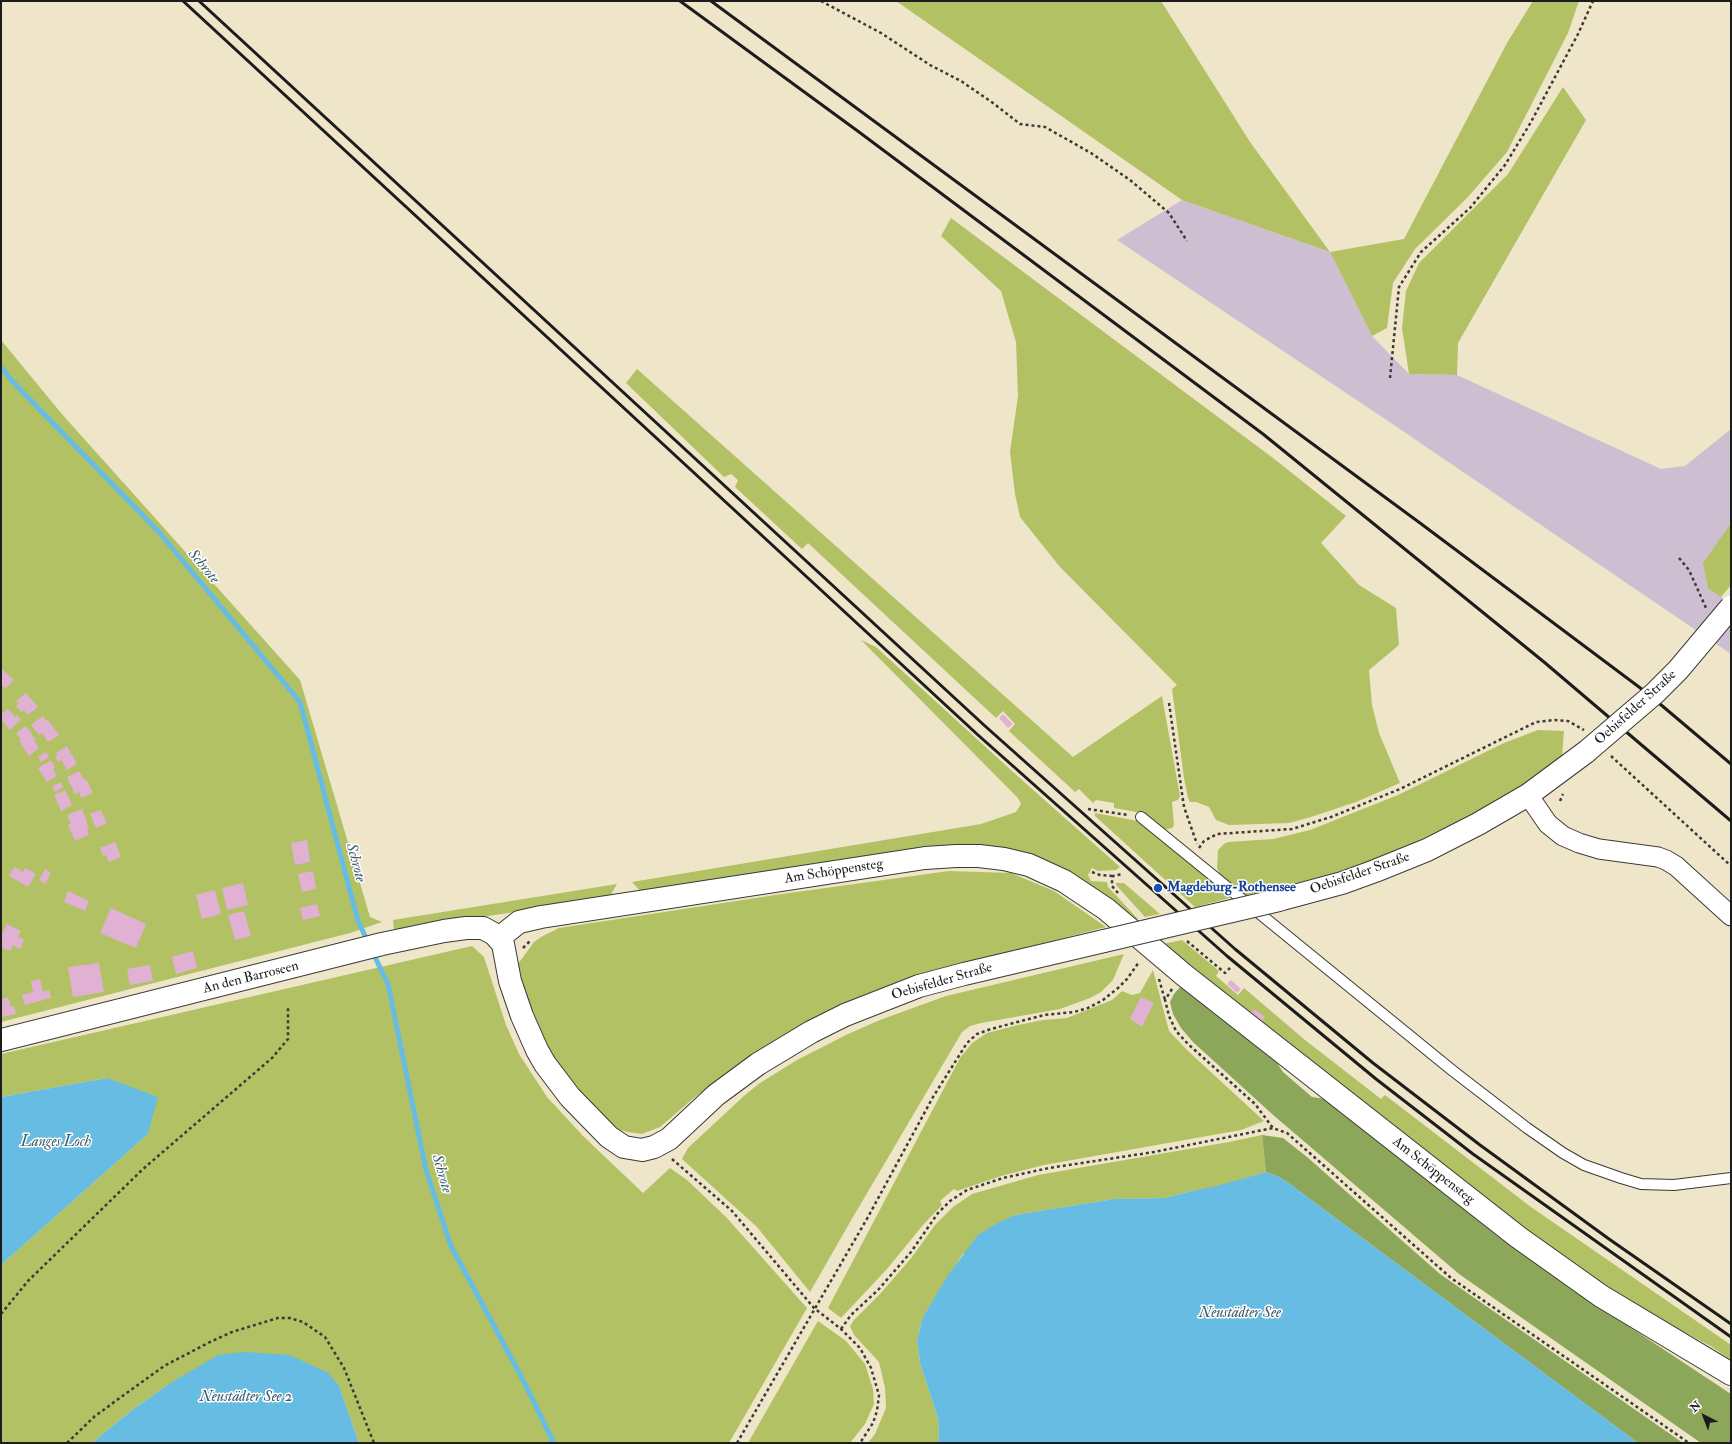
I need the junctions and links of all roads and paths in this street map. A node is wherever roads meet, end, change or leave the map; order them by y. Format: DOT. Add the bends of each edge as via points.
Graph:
graph roads {
  1 [pos="821,1"];
  2 [pos="1593,1"];
  3 [pos="1187,241"];
  4 [pos="1390,378"];
  5 [pos="1679,558"];
  6 [pos="1731,607"];
  7 [pos="1707,610"];
  8 [pos="1169,703"];
  9 [pos="1593,746"];
  10 [pos="1528,795"];
  11 [pos="1088,809"];
  12 [pos="1141,817"];
  13 [pos="1731,866"];
  14 [pos="1092,872"];
  15 [pos="1113,876"];
  16 [pos="1731,916"];
  17 [pos="499,938"];
  18 [pos="533,938"];
  19 [pos="1185,939"];
  20 [pos="1150,946"];
  21 [pos="521,951"];
  22 [pos="1230,968"];
  23 [pos="1184,975"];
  24 [pos="288,1008"];
  25 [pos="1,1040"];
  26 [pos="1273,1128"];
  27 [pos="672,1160"];
  28 [pos="1731,1178"];
  29 [pos="814,1308"];
  30 [pos="1,1314"];
  31 [pos="841,1329"];
  32 [pos="1731,1374"];
  33 [pos="68,1443"];
  34 [pos="374,1443"];
  35 [pos="737,1443"];
  36 [pos="860,1443"];
  37 [pos="1690,1443"];
  1 -- 3 [label="path" via="961,81 1020,124 1045,127 1091,153 1130,180 1169,213"];
  2 -- 4 [label="path" via="1531,122 1505,165 1470,208 1421,252 1399,287"];
  5 -- 7 [label="path" via="1689,570"];
  6 -- 9 [label="street, Oebisfelder Straße, bridge" via="1655,693"];
  8 -- 9 [label="path" via="1184,807 1198,849 1204,841 1216,834 1292,829 1331,817 1400,789 1536,722 1568,721"];
  9 -- 10 [label="street, Oebisfelder Straße"];
  9 -- 13 [label="path"];
  10 -- 16 [label="street" via="1548,824 1563,836 1598,849 1666,860"];
  10 -- 17 [label="street, Oebisfelder Straße, bridge" via="1453,837 1401,861 1342,882 1279,900 941,980 851,1012 811,1032 758,1064 716,1095 669,1139 654,1147 639,1150 620,1146 609,1137 570,1097 545,1064 522,1016"];
  11 -- 12 [label="path"];
  12 -- 28 [label="lane" via="1454,1071 1527,1128 1567,1155 1603,1172 1641,1184 1674,1185"];
  14 -- 15 [label="path"];
  17 -- 20 [label="street, Am Schöppensteg" via="519,922 541,917 925,858 968,855 1012,860 1051,874 1091,898"];
  17 -- 25 [label="street, An den Barroseen" via="486,929 474,927 419,936"];
  18 -- 21 [label="path"];
  19 -- 22 [label="path" via="1226,973"];
  20 -- 23 [label="street, Am Schöppensteg"];
  20 -- 29 [label="path" via="1127,979 1103,1000 1088,1008 1044,1015 991,1029 977,1034 967,1043 933,1097 868,1217"];
  23 -- 26 [label="path" via="1165,1000 1168,1016 1176,1031 1255,1104"];
  23 -- 32 [label="street, Am Schöppensteg" via="1518,1237 1601,1296"];
  24 -- 30 [label="path" via="288,1039 272,1058 144,1169 28,1281"];
  26 -- 31 [label="path" via="1154,1152 1049,1168 1002,1178 967,1190 950,1200 938,1213 911,1252 878,1290 851,1315"];
  26 -- 37 [label="path" via="1287,1133 1451,1278"];
  27 -- 29 [label="path" via="732,1211"];
  29 -- 31 [label="path"];
  29 -- 35 [label="path"];
  31 -- 36 [label="path" via="860,1348 878,1388 879,1402 875,1417 869,1432"];
  33 -- 34 [label="path" via="95,1416 164,1366 232,1332 278,1318 290,1318 314,1328 332,1346"];
}
